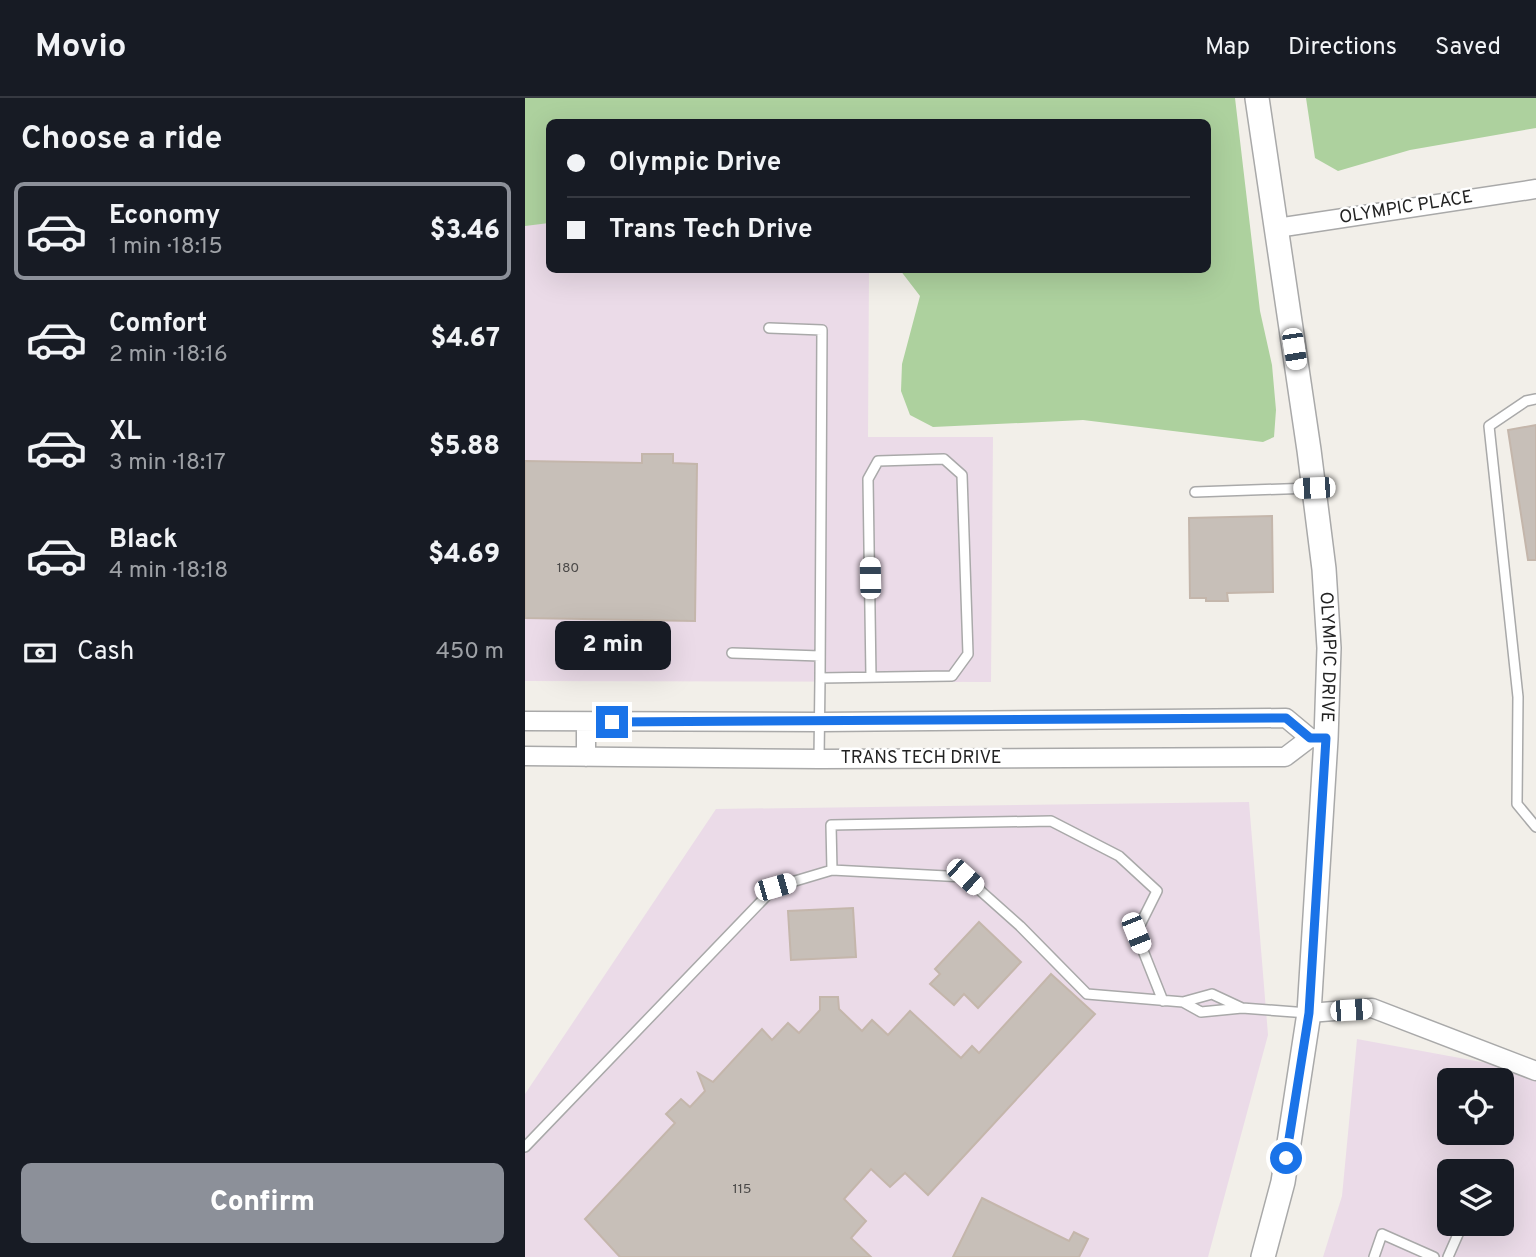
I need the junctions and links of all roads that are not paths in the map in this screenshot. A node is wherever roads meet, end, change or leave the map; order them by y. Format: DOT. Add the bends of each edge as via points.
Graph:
graph roads {
  1 [pos="1257,98"];
  2 [pos="1536,189"];
  3 [pos="1277,228"];
  4 [pos="769,328"];
  5 [pos="1536,399"];
  6 [pos="1314,488"];
  7 [pos="1195,492"];
  8 [pos="732,653"];
  9 [pos="820,656"];
  10 [pos="871,677"];
  11 [pos="820,678"];
  12 [pos="525,721"];
  13 [pos="586,722"];
  14 [pos="820,722"];
  15 [pos="1318,738"];
  16 [pos="525,756"];
  17 [pos="586,757"];
  18 [pos="819,759"];
  19 [pos="1536,827"];
  20 [pos="832,870"];
  21 [pos="1163,1000"];
  22 [pos="1183,1002"];
  23 [pos="1242,1008"];
  24 [pos="1309,1013"];
  25 [pos="1536,1071"];
  26 [pos="525,1147"];
  27 [pos="1457,1236"];
  28 [pos="1263,1257"];
  29 [pos="1374,1257"];
  30 [pos="1434,1257"];
  31 [pos="1448,1257"];
  1 -- 3 [label="street, OLYMPIC DRIVE"];
  2 -- 3 [label="street, OLYMPIC PLACE"];
  3 -- 6 [label="street, OLYMPIC DRIVE"];
  4 -- 9 [label="lane" via="822,330"];
  5 -- 19 [label="lane" via="1489,426 1518,697 1517,804"];
  6 -- 7 [label="lane"];
  6 -- 15 [label="street, OLYMPIC DRIVE" via="1329,648"];
  8 -- 9 [label="lane"];
  9 -- 11 [label="lane"];
  10 -- 10 [label="lane" via="951,676 968,654 962,475 944,459 878,461 868,479"];
  10 -- 11 [label="lane"];
  11 -- 14 [label="lane"];
  12 -- 13 [label="street, TRANS TECH DRIVE"];
  13 -- 14 [label="street, TRANS TECH DRIVE"];
  13 -- 17 [label="street"];
  14 -- 15 [label="street, TRANS TECH DRIVE" via="1286,718"];
  14 -- 18 [label="lane"];
  15 -- 18 [label="street, TRANS TECH DRIVE" via="1285,757"];
  15 -- 24 [label="street, OLYMPIC DRIVE"];
  16 -- 17 [label="street, TRANS TECH DRIVE"];
  17 -- 18 [label="street, TRANS TECH DRIVE"];
  20 -- 21 [label="lane" via="965,877 1087,995"];
  20 -- 21 [label="lane" via="831,825 1051,821 1119,856 1157,891 1136,933"];
  20 -- 26 [label="lane" via="775,887"];
  21 -- 22 [label="lane"];
  22 -- 23 [label="lane" via="1201,1012"];
  22 -- 23 [label="lane" via="1212,994"];
  23 -- 24 [label="lane"];
  24 -- 25 [label="street" via="1372,1009"];
  24 -- 28 [label="street, OLYMPIC DRIVE" via="1283,1182"];
  27 -- 31 [label="lane"];
  29 -- 30 [label="lane" via="1382,1234"];
}
